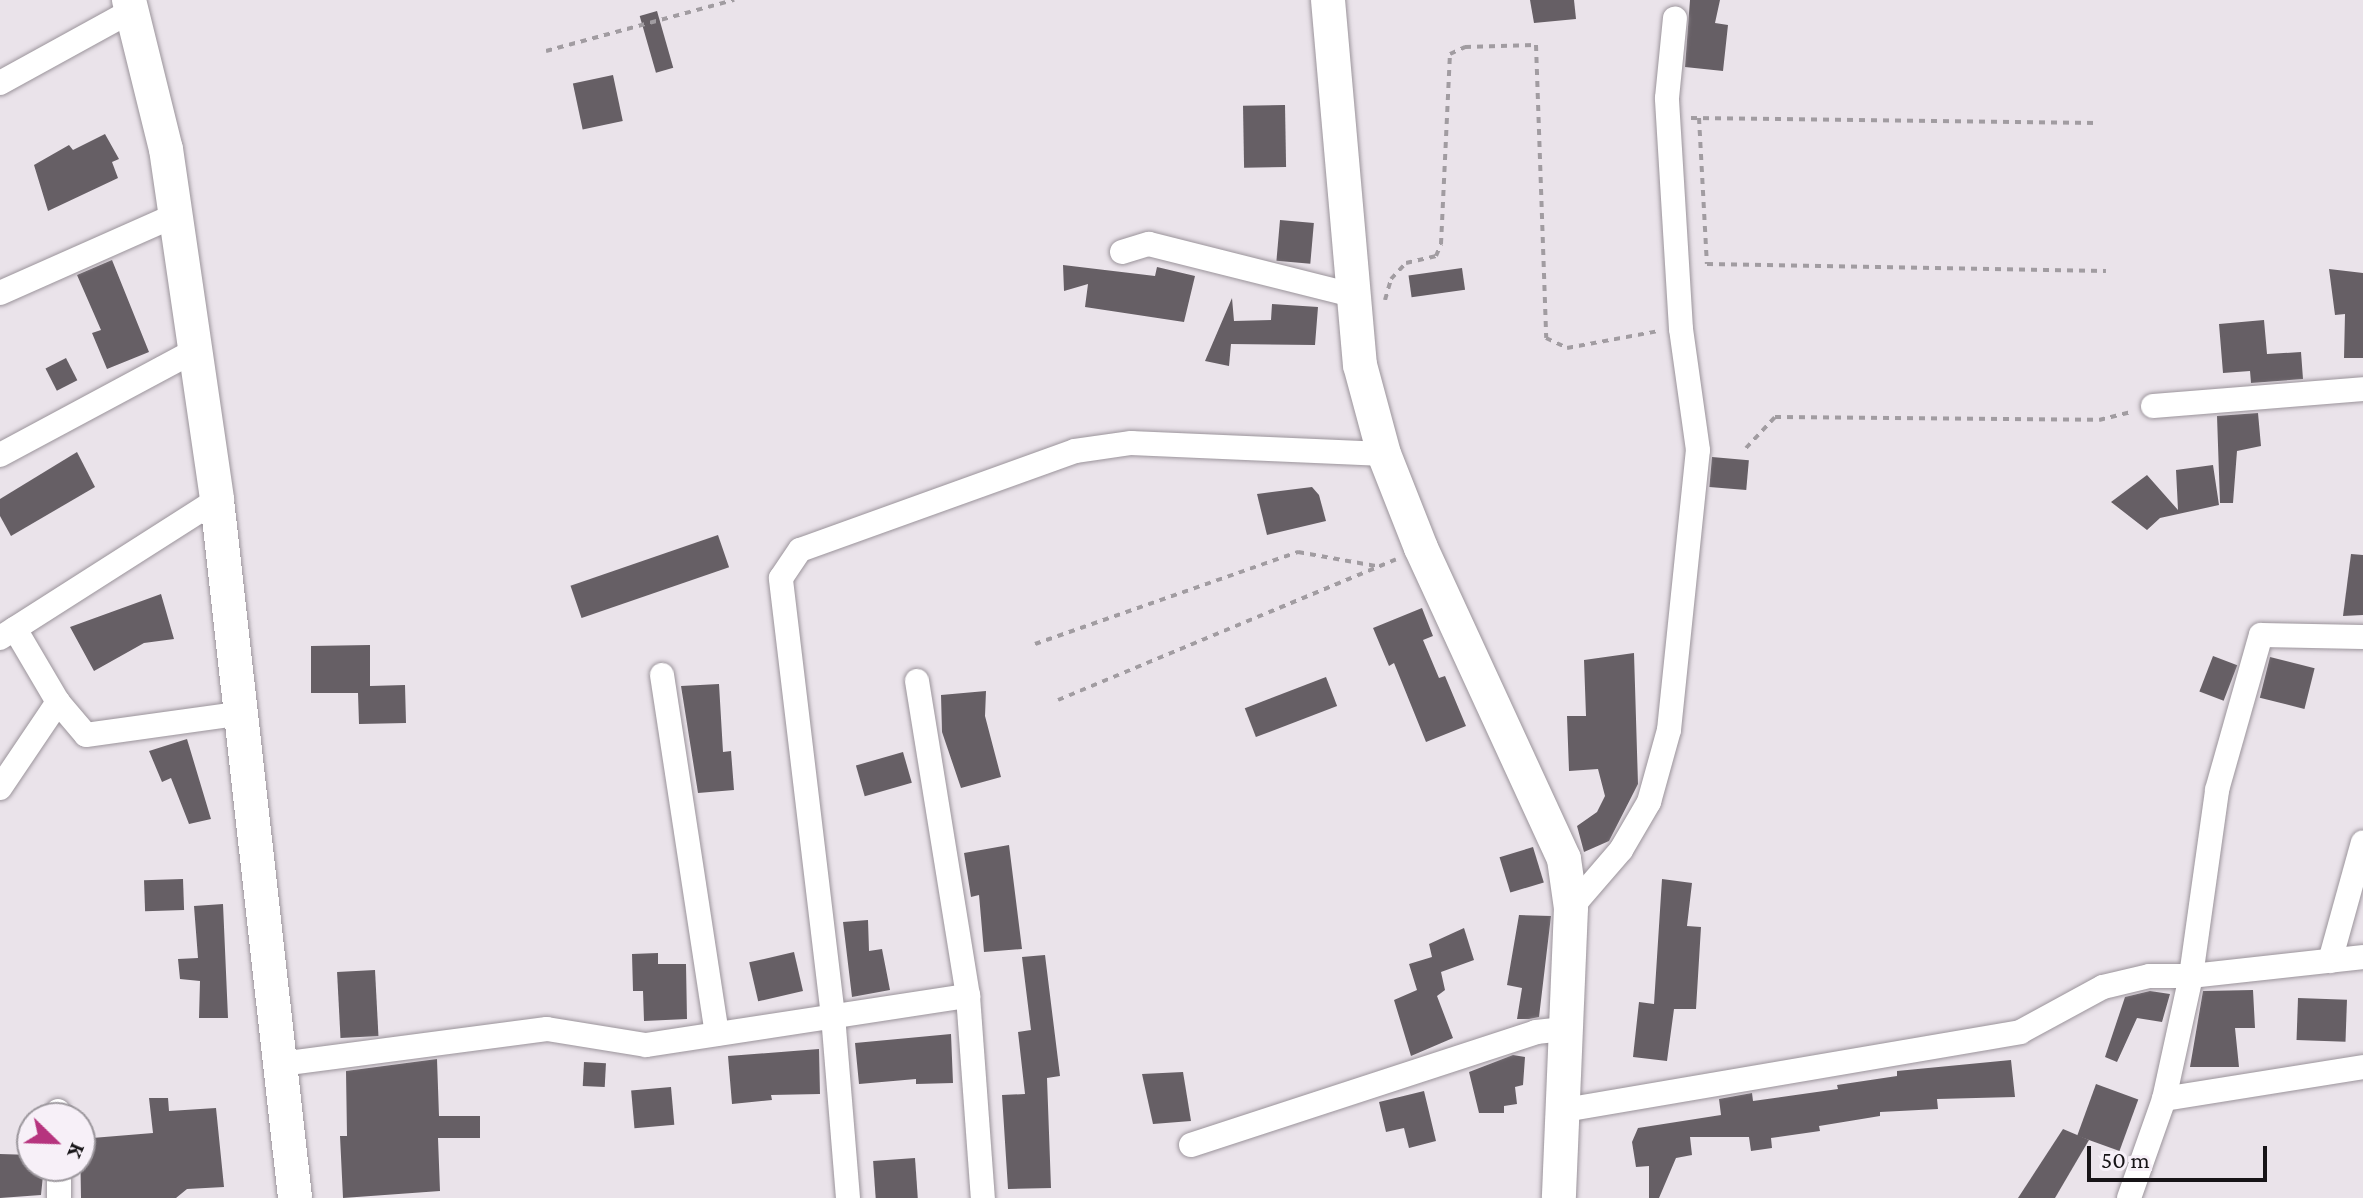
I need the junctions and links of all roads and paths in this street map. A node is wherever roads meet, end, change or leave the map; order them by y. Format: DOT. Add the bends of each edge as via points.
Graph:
graph roads {
  1 [pos="734,0"];
  2 [pos="1328,0"];
  3 [pos="130,6"];
  4 [pos="1675,18"];
  5 [pos="546,51"];
  6 [pos="0,83"];
  7 [pos="1699,118"];
  8 [pos="1668,119"];
  9 [pos="2099,123"];
  10 [pos="176,215"];
  11 [pos="1122,252"];
  12 [pos="2106,271"];
  13 [pos="0,293"];
  14 [pos="1354,305"];
  15 [pos="1681,329"];
  16 [pos="196,350"];
  17 [pos="2363,389"];
  18 [pos="2153,406"];
  19 [pos="1746,448"];
  20 [pos="1384,454"];
  21 [pos="0,455"];
  22 [pos="217,500"];
  23 [pos="1421,548"];
  24 [pos="1378,566"];
  25 [pos="8,633"];
  26 [pos="2363,637"];
  27 [pos="1035,644"];
  28 [pos="662,675"];
  29 [pos="917,681"];
  30 [pos="1058,700"];
  31 [pos="58,702"];
  32 [pos="238,714"];
  33 [pos="0,788"];
  34 [pos="2363,842"];
  35 [pos="1571,908"];
  36 [pos="2363,957"];
  37 [pos="2330,961"];
  38 [pos="2191,976"];
  39 [pos="968,996"];
  40 [pos="833,1016"];
  41 [pos="1567,1029"];
  42 [pos="717,1034"];
  43 [pos="281,1064"];
  44 [pos="2363,1067"];
  45 [pos="2164,1099"];
  46 [pos="1565,1110"];
  47 [pos="1191,1145"];
  48 [pos="295,1198"];
  49 [pos="848,1198"];
  50 [pos="983,1198"];
  51 [pos="1559,1198"];
  52 [pos="2129,1198"];
  1 -- 5 [label="path"];
  2 -- 14 [label="street"];
  3 -- 6 [label="street"];
  3 -- 10 [label="street" via="166,149"];
  4 -- 8 [label="street"];
  7 -- 8 [label="path"];
  7 -- 9 [label="path"];
  7 -- 12 [label="path" via="1707,264"];
  8 -- 15 [label="street"];
  10 -- 13 [label="street"];
  10 -- 16 [label="street"];
  11 -- 14 [label="street" via="1149,244"];
  14 -- 15 [label="path" via="1384,302 1391,279 1406,263 1436,256 1441,244 1450,54 1465,47 1536,45 1546,338 1567,348"];
  14 -- 20 [label="street" via="1360,365"];
  15 -- 35 [label="street" via="1698,450 1669,730 1649,802 1621,850"];
  16 -- 21 [label="street"];
  16 -- 22 [label="street"];
  17 -- 18 [label="street"];
  18 -- 19 [label="path" via="2099,420 1775,417"];
  20 -- 23 [label="street"];
  20 -- 40 [label="street" via="1131,443 1075,451 800,550 781,578"];
  22 -- 25 [label="street"];
  22 -- 32 [label="street"];
  23 -- 24 [label="path"];
  23 -- 35 [label="street" via="1564,859"];
  24 -- 27 [label="path" via="1298,552"];
  24 -- 30 [label="path"];
  25 -- 31 [label="street"];
  26 -- 38 [label="street" via="2261,635 2217,790"];
  28 -- 42 [label="street"];
  29 -- 39 [label="street"];
  31 -- 32 [label="street" via="86,735"];
  31 -- 33 [label="street"];
  32 -- 43 [label="street"];
  34 -- 37 [label="street"];
  35 -- 41 [label="street"];
  36 -- 37 [label="street"];
  37 -- 38 [label="street"];
  38 -- 45 [label="street"];
  38 -- 46 [label="street" via="2149,976 2103,987 2020,1032"];
  39 -- 40 [label="street"];
  39 -- 50 [label="street"];
  40 -- 42 [label="street"];
  40 -- 49 [label="street"];
  41 -- 46 [label="street"];
  41 -- 47 [label="street" via="1536,1032"];
  42 -- 43 [label="street" via="646,1045 547,1029"];
  43 -- 48 [label="street"];
  44 -- 45 [label="street"];
  45 -- 52 [label="street"];
  46 -- 51 [label="street"];
}
